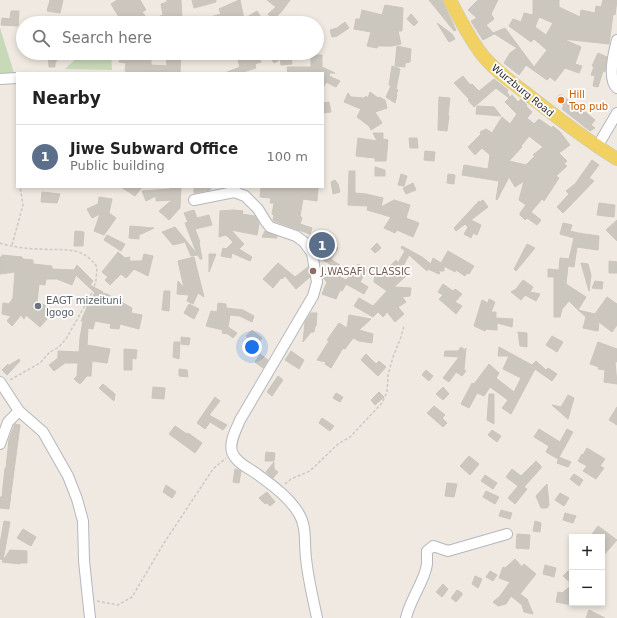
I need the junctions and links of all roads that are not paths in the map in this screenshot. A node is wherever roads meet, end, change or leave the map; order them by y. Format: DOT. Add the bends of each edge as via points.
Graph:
graph roads {
  1 [pos="450,0"];
  2 [pos="617,40"];
  3 [pos="0,78"];
  4 [pos="16,78"];
  5 [pos="617,88"];
  6 [pos="617,113"];
  7 [pos="598,147"];
  8 [pos="617,159"];
  9 [pos="235,190"];
  10 [pos="194,200"];
  11 [pos="1,384"];
  12 [pos="19,410"];
  13 [pos="0,444"];
  14 [pos="507,534"];
  15 [pos="90,618"];
  16 [pos="317,618"];
  17 [pos="406,618"];
  1 -- 7 [label="main road, Wurzburg Road" via="471,39 495,69"];
  2 -- 5 [label="street" via="612,80"];
  3 -- 4 [label="street"];
  6 -- 7 [label="street"];
  7 -- 8 [label="main road, Wurzburg Road"];
  9 -- 10 [label="street"];
  9 -- 16 [label="street" via="258,209 270,227 296,236 312,254 317,282 313,296 240,420 232,442 232,453 240,463 278,491 299,514 305,528 308,573"];
  11 -- 12 [label="street"];
  12 -- 13 [label="street" via="8,422"];
  12 -- 15 [label="street" via="43,432 68,476 77,499 83,521"];
  14 -- 17 [label="street" via="448,551 433,546 427,551 425,572"];
}
